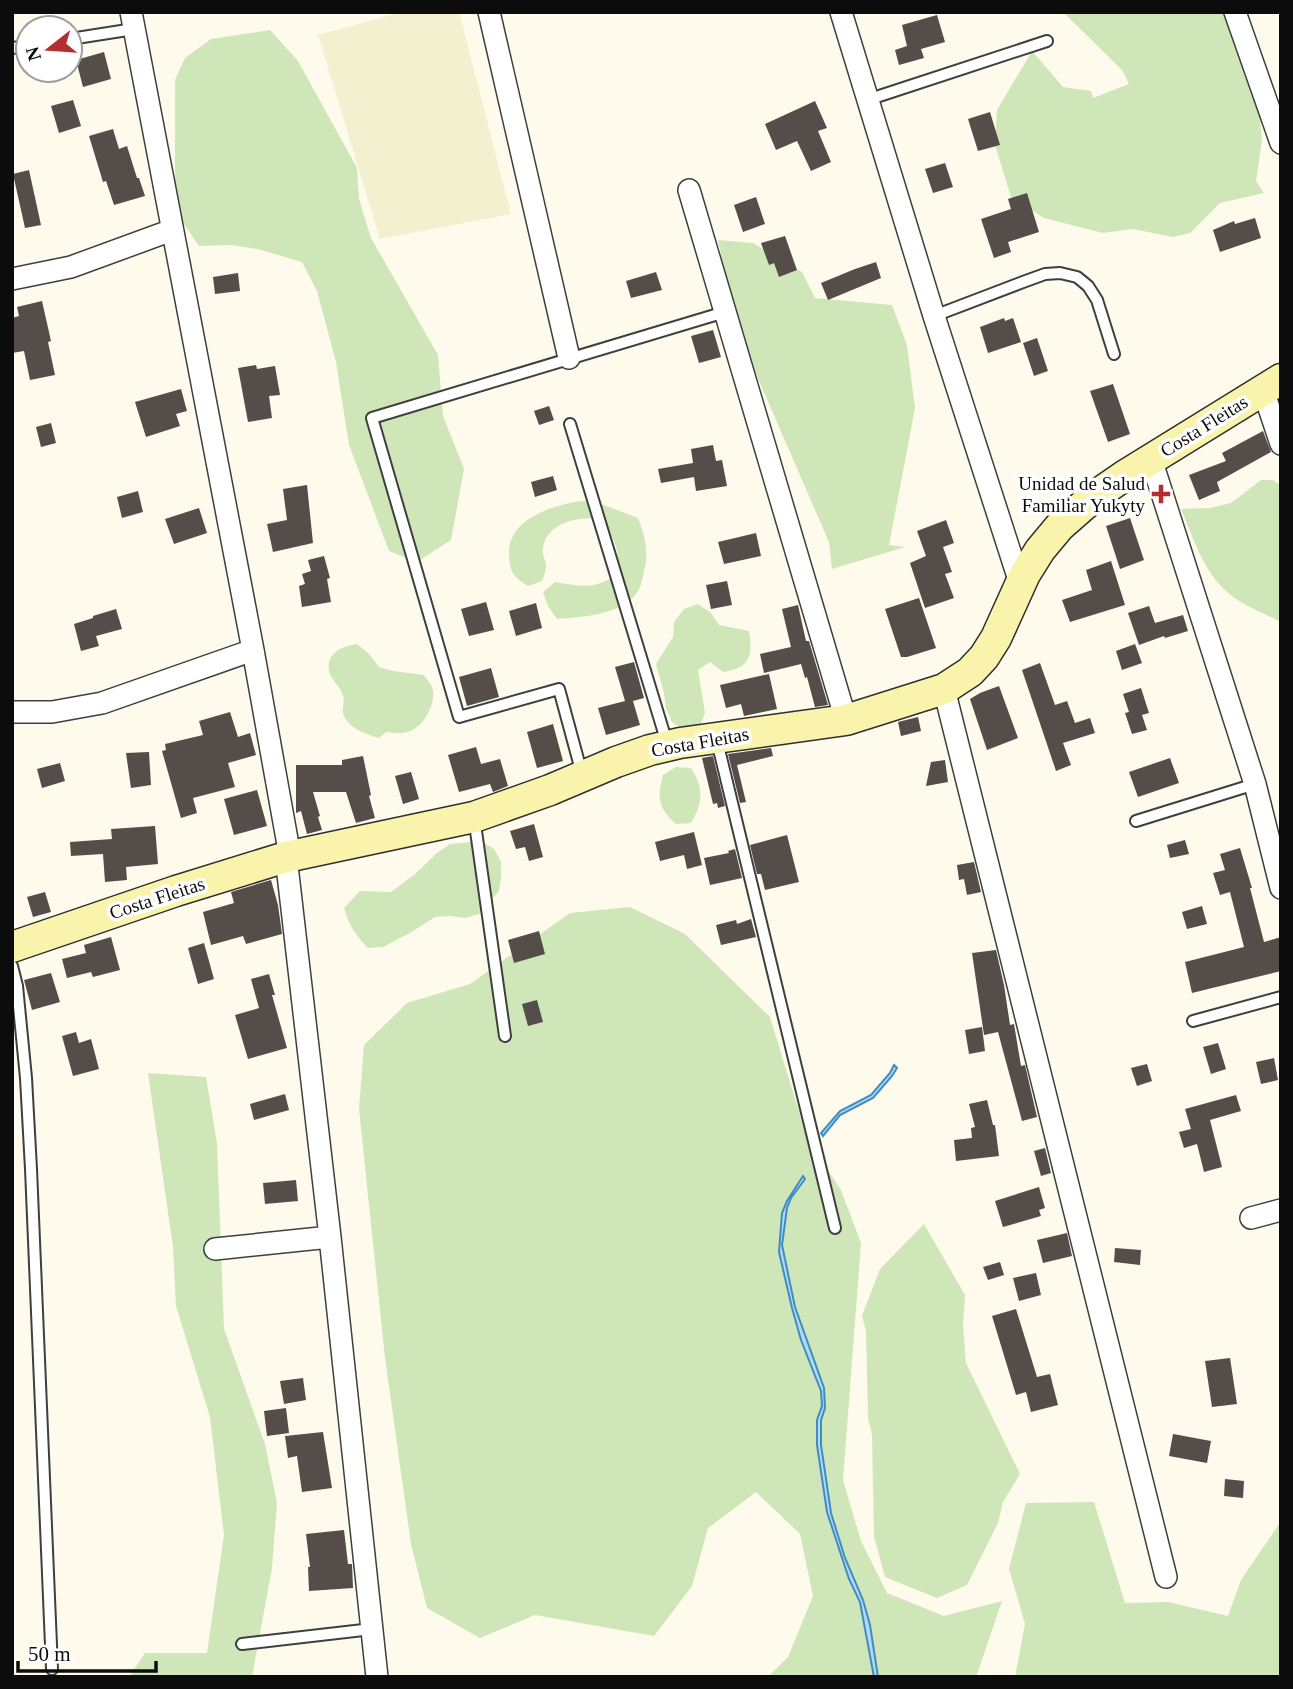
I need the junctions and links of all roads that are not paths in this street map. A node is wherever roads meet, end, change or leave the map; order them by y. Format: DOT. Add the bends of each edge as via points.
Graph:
graph roads {
  1 [pos="489,12"];
  2 [pos="841,12"];
  3 [pos="1235,12"];
  4 [pos="133,21"];
  5 [pos="84,35"];
  6 [pos="1047,41"];
  7 [pos="867,100"];
  8 [pos="1281,143"];
  9 [pos="689,190"];
  10 [pos="172,230"];
  11 [pos="12,279"];
  12 [pos="725,312"];
  13 [pos="934,316"];
  14 [pos="1114,354"];
  15 [pos="569,358"];
  16 [pos="1272,384"];
  17 [pos="570,424"];
  18 [pos="1281,444"];
  19 [pos="1151,459"];
  20 [pos="1020,583"];
  21 [pos="253,650"];
  22 [pos="944,689"];
  23 [pos="12,712"];
  24 [pos="846,720"];
  25 [pos="716,738"];
  26 [pos="668,746"];
  27 [pos="583,776"];
  28 [pos="1255,785"];
  29 [pos="474,817"];
  30 [pos="1136,821"];
  31 [pos="288,856"];
  32 [pos="1281,888"];
  33 [pos="12,947"];
  34 [pos="12,965"];
  35 [pos="1281,997"];
  36 [pos="1193,1021"];
  37 [pos="505,1037"];
  38 [pos="1281,1210"];
  39 [pos="1251,1218"];
  40 [pos="835,1228"];
  41 [pos="330,1237"];
  42 [pos="215,1249"];
  43 [pos="1166,1577"];
  44 [pos="372,1629"];
  45 [pos="242,1644"];
  46 [pos="52,1669"];
  47 [pos="377,1677"];
  1 -- 15 [label="street"];
  2 -- 7 [label="street"];
  3 -- 8 [label="street"];
  4 -- 5 [label="lane"];
  4 -- 10 [label="street"];
  6 -- 7 [label="lane"];
  7 -- 13 [label="street"];
  9 -- 12 [label="street"];
  10 -- 11 [label="street" via="71,267"];
  10 -- 21 [label="street"];
  12 -- 15 [label="lane"];
  12 -- 24 [label="street"];
  13 -- 14 [label="lane" via="1045,274 1060,273 1088,286"];
  13 -- 20 [label="street"];
  15 -- 27 [label="lane" via="372,418 459,717 559,689"];
  16 -- 18 [label="street"];
  16 -- 19 [label="main road, Costa Fleitas"];
  17 -- 26 [label="lane"];
  19 -- 20 [label="main road, Costa Fleitas" via="1092,498 1060,527"];
  19 -- 28 [label="street"];
  20 -- 22 [label="main road, Costa Fleitas" via="984,657"];
  21 -- 23 [label="street" via="102,703 52,712"];
  21 -- 31 [label="street"];
  22 -- 24 [label="main road, Costa Fleitas"];
  22 -- 43 [label="street"];
  24 -- 25 [label="main road, Costa Fleitas"];
  25 -- 26 [label="main road, Costa Fleitas"];
  25 -- 40 [label="lane"];
  26 -- 27 [label="main road, Costa Fleitas"];
  27 -- 29 [label="main road, Costa Fleitas"];
  28 -- 30 [label="lane"];
  28 -- 32 [label="street"];
  29 -- 31 [label="main road, Costa Fleitas"];
  29 -- 37 [label="lane"];
  31 -- 33 [label="main road, Costa Fleitas"];
  31 -- 41 [label="street"];
  34 -- 46 [label="lane" via="30,1156"];
  35 -- 36 [label="lane"];
  38 -- 39 [label="street"];
  41 -- 42 [label="street"];
  41 -- 44 [label="street"];
  44 -- 45 [label="lane"];
  44 -- 47 [label="street"];
}
